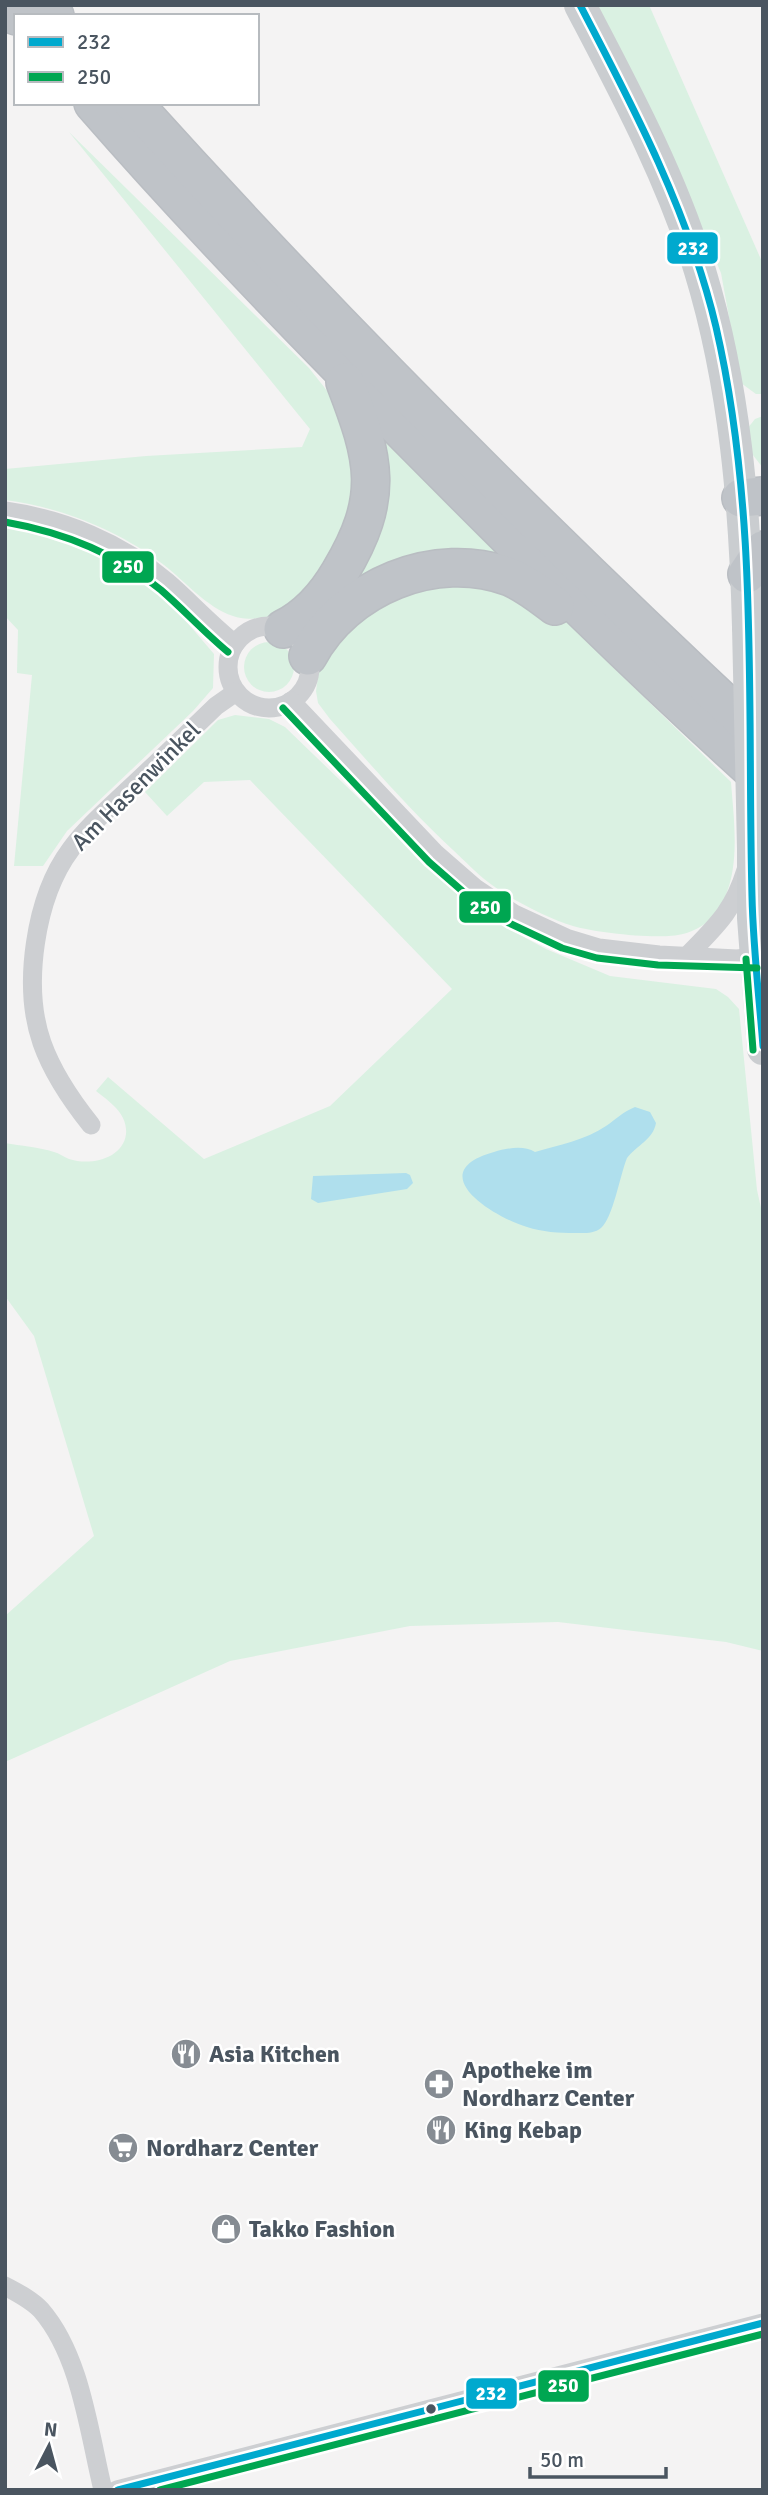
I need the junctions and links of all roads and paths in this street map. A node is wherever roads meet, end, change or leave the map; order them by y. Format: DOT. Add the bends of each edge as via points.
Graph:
graph roads {
  1 [pos="580,5"];
  2 [pos="95,105"];
  3 [pos="135,105"];
  4 [pos="340,368"];
  5 [pos="752,497"];
  6 [pos="5,511"];
  7 [pos="755,562"];
  8 [pos="577,605"];
  9 [pos="283,629"];
  10 [pos="234,644"];
  11 [pos="308,656"];
  12 [pos="236,692"];
  13 [pos="291,701"];
  14 [pos="763,739"];
  15 [pos="763,780"];
  16 [pos="753,849"];
  17 [pos="686,957"];
  18 [pos="759,957"];
  19 [pos="763,1049"];
  20 [pos="91,1125"];
  21 [pos="5,2286"];
  22 [pos="763,2323"];
  23 [pos="103,2490"];
  24 [pos="117,2490"];
  1 -- 5 [label="main road" via="658,163 699,268"];
  2 -- 4 [label="highway"];
  3 -- 14 [label="highway" via="455,443"];
  4 -- 8 [label="highway"];
  4 -- 9 [label="highway" via="368,449 369,504 362,532 332,585 312,609"];
  5 -- 7 [label="main road"];
  6 -- 10 [label="street" via="61,523 124,551 164,579"];
  7 -- 16 [label="main road, bridge" via="748,627"];
  8 -- 11 [label="highway" via="556,606 528,586 490,571 433,569 402,577 365,596 325,630"];
  8 -- 15 [label="highway"];
  9 -- 10 [label="street" via="253,629"];
  9 -- 11 [label="street" via="299,639"];
  10 -- 12 [label="street" via="228,665"];
  11 -- 13 [label="street" via="307,681"];
  12 -- 13 [label="street" via="264,708"];
  12 -- 20 [label="street, Am Hasenwinkel" via="93,822 48,891 34,962 37,1017 42,1042 65,1093"];
  13 -- 17 [label="street" via="436,854 493,901 544,929 588,945"];
  16 -- 17 [label="street" via="730,910"];
  16 -- 18 [label="main road"];
  17 -- 18 [label="street"];
  18 -- 19 [label="main road"];
  21 -- 23 [label="street" via="41,2309 66,2353"];
  22 -- 24 [label="street"];
}
